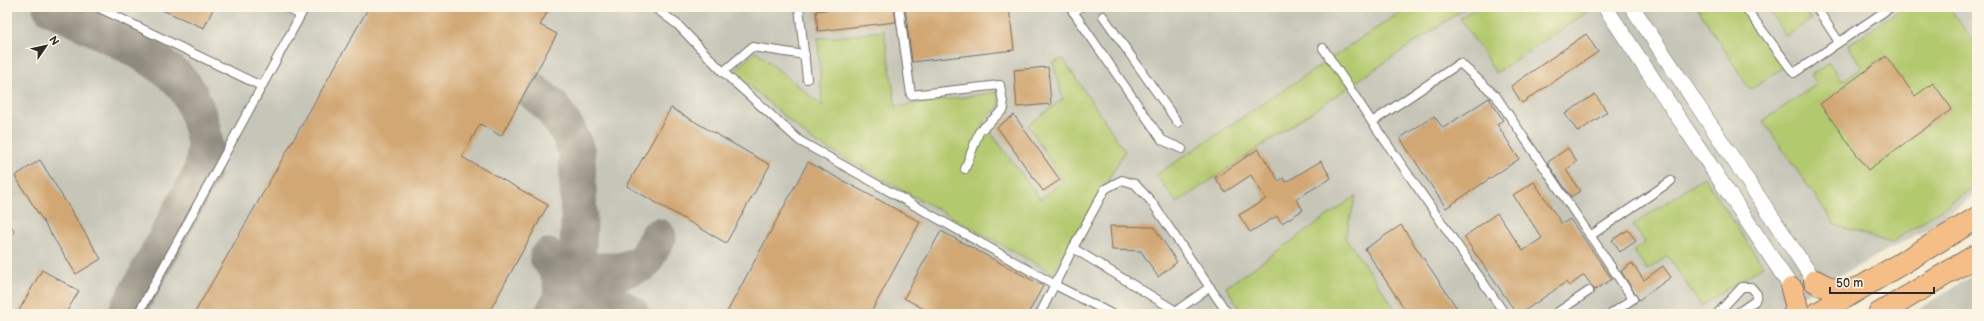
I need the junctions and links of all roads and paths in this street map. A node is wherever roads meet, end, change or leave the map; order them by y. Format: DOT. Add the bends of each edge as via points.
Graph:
graph roads {
  1 [pos="97,7"];
  2 [pos="286,7"];
  3 [pos="305,7"];
  4 [pos="654,7"];
  5 [pos="799,7"];
  6 [pos="899,7"];
  7 [pos="1605,7"];
  8 [pos="1632,7"];
  9 [pos="1745,7"];
  10 [pos="1816,7"];
  11 [pos="1891,7"];
  12 [pos="1075,9"];
  13 [pos="300,15"];
  14 [pos="1103,16"];
  15 [pos="1839,42"];
  16 [pos="1323,48"];
  17 [pos="805,55"];
  18 [pos="723,72"];
  19 [pos="807,79"];
  20 [pos="261,86"];
  21 [pos="1372,122"];
  22 [pos="1178,124"];
  23 [pos="1182,149"];
  24 [pos="965,169"];
  25 [pos="1671,181"];
  26 [pos="1977,218"];
  27 [pos="7,229"];
  28 [pos="7,234"];
  29 [pos="1590,236"];
  30 [pos="1073,248"];
  31 [pos="1977,255"];
  32 [pos="1815,281"];
  33 [pos="1056,284"];
  34 [pos="1865,286"];
  35 [pos="1210,287"];
  36 [pos="1792,289"];
  37 [pos="1589,291"];
  38 [pos="1828,311"];
  39 [pos="138,314"];
  40 [pos="1040,314"];
  41 [pos="1112,314"];
  42 [pos="1228,314"];
  43 [pos="1505,314"];
  44 [pos="1555,314"];
  45 [pos="1611,314"];
  46 [pos="1717,314"];
  47 [pos="1736,314"];
  48 [pos="1794,314"];
  49 [pos="1809,314"];
  50 [pos="1878,314"];
  1 -- 20 [label="lane"];
  2 -- 13 [label="lane"];
  3 -- 13 [label="lane"];
  4 -- 18 [label="lane" via="678,25"];
  5 -- 17 [label="lane"];
  6 -- 24 [label="lane" via="911,94 1000,85 1004,109 979,132"];
  7 -- 36 [label="street"];
  8 -- 32 [label="street"];
  9 -- 15 [label="lane" via="1794,73"];
  10 -- 15 [label="lane"];
  11 -- 15 [label="lane"];
  12 -- 23 [label="lane" via="1162,140"];
  13 -- 20 [label="lane"];
  14 -- 22 [label="lane"];
  16 -- 21 [label="lane"];
  17 -- 18 [label="lane" via="752,47"];
  17 -- 19 [label="lane"];
  18 -- 33 [label="lane" via="800,141"];
  20 -- 39 [label="lane"];
  21 -- 29 [label="lane" via="1460,63 1496,96"];
  21 -- 43 [label="lane"];
  25 -- 29 [label="lane"];
  26 -- 34 [label="highway"];
  27 -- 28 [label="lane"];
  29 -- 45 [label="lane" via="1633,299"];
  30 -- 33 [label="lane"];
  30 -- 35 [label="lane" via="1176,311"];
  30 -- 35 [label="lane" via="1106,189 1122,180 1134,184 1151,201"];
  31 -- 50 [label="highway"];
  32 -- 34 [label="highway" via="1844,293"];
  32 -- 38 [label="street"];
  33 -- 40 [label="lane"];
  33 -- 41 [label="lane"];
  34 -- 38 [label="highway"];
  35 -- 42 [label="lane"];
  36 -- 48 [label="highway" via="1797,308"];
  36 -- 49 [label="street"];
  37 -- 44 [label="lane"];
  46 -- 47 [label="lane" via="1742,287 1751,287 1757,294 1755,301"];
}
